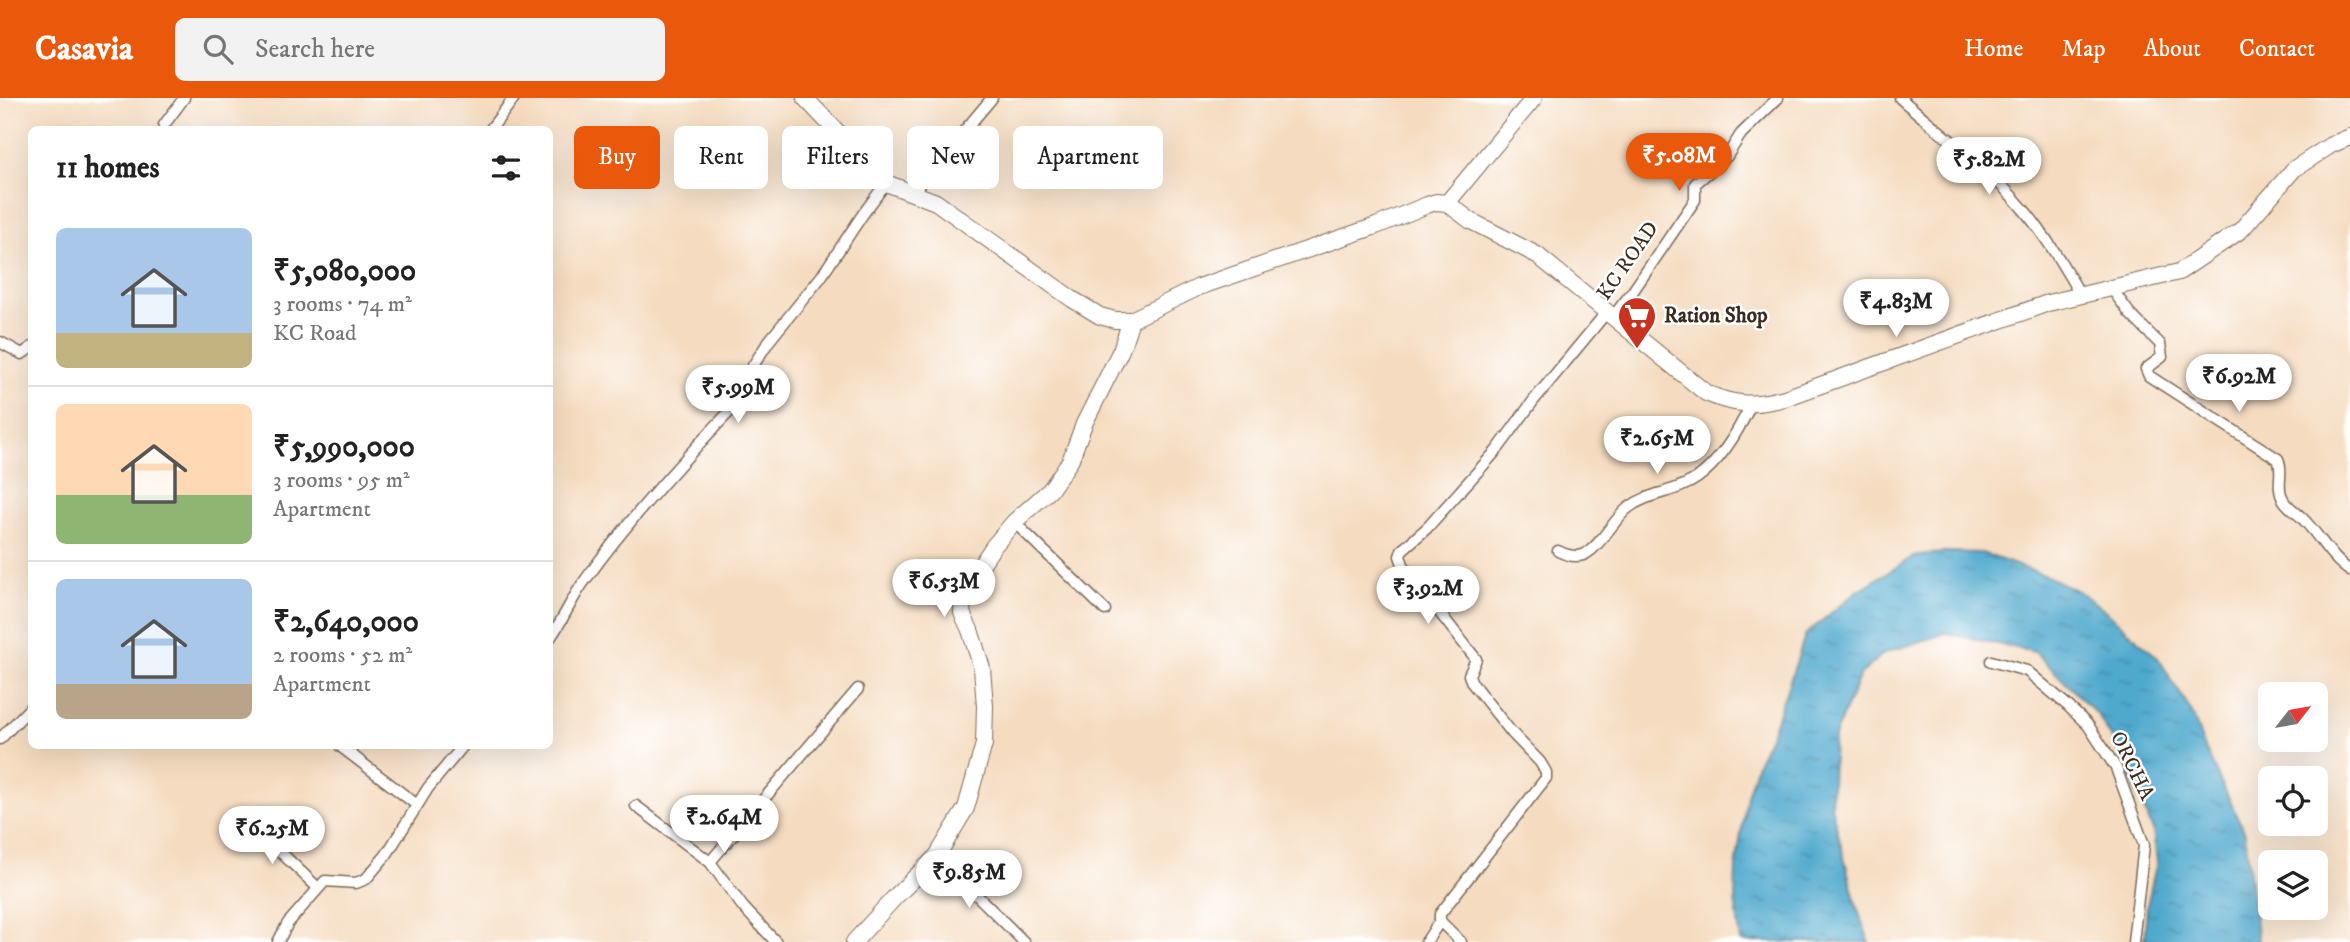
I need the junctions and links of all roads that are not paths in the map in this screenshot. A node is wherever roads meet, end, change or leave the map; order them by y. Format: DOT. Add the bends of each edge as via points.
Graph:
graph roads {
  1 [pos="184,98"];
  2 [pos="514,98"];
  3 [pos="805,98"];
  4 [pos="992,98"];
  5 [pos="1534,98"];
  6 [pos="1778,98"];
  7 [pos="1900,98"];
  8 [pos="164,126"];
  9 [pos="493,126"];
  10 [pos="832,126"];
  11 [pos="2350,137"];
  12 [pos="893,186"];
  13 [pos="882,189"];
  14 [pos="912,193"];
  15 [pos="1447,204"];
  16 [pos="2112,289"];
  17 [pos="2081,296"];
  18 [pos="1609,316"];
  19 [pos="1131,320"];
  20 [pos="0,342"];
  21 [pos="28,350"];
  22 [pos="1751,404"];
  23 [pos="1014,522"];
  24 [pos="1558,551"];
  25 [pos="2350,571"];
  26 [pos="1105,610"];
  27 [pos="553,634"];
  28 [pos="1991,661"];
  29 [pos="858,689"];
  30 [pos="28,710"];
  31 [pos="0,739"];
  32 [pos="344,749"];
  33 [pos="460,749"];
  34 [pos="417,805"];
  35 [pos="636,806"];
  36 [pos="249,822"];
  37 [pos="937,856"];
  38 [pos="710,862"];
  39 [pos="317,887"];
  40 [pos="1440,921"];
  41 [pos="278,942"];
  42 [pos="776,942"];
  43 [pos="854,942"];
  44 [pos="1024,942"];
  45 [pos="1426,942"];
  46 [pos="1461,942"];
  47 [pos="2133,942"];
  1 -- 8 [label="street"];
  2 -- 9 [label="street"];
  3 -- 10 [label="main road"];
  4 -- 14 [label="street"];
  5 -- 15 [label="main road"];
  6 -- 18 [label="street, KC ROAD" via="1727,156 1695,184 1695,200 1633,291"];
  7 -- 17 [label="street" via="1968,154 2024,210"];
  11 -- 16 [label="main road" via="2294,169 2241,230 2179,272"];
  12 -- 14 [label="main road"];
  13 -- 27 [label="street" via="821,277 769,341 745,378 733,408 623,530 583,582"];
  14 -- 19 [label="main road" via="936,202 1100,316"];
  15 -- 18 [label="main road" via="1536,256"];
  15 -- 19 [label="main road" via="1436,202 1264,263 1199,287"];
  16 -- 17 [label="main road"];
  16 -- 25 [label="street" via="2161,344 2162,357 2147,369 2150,376 2278,459 2282,499"];
  17 -- 22 [label="main road" via="2048,303 1785,398"];
  18 -- 22 [label="main road" via="1706,393 1728,402"];
  18 -- 40 [label="street, KC ROAD" via="1534,400 1497,450 1400,556 1422,593 1476,659 1469,675 1472,683 1546,772 1546,778 1440,914"];
  19 -- 23 [label="main road" via="1070,461 1050,490"];
  20 -- 21 [label="street" via="22,354"];
  22 -- 24 [label="street" via="1727,446 1697,478 1629,507 1585,555 1567,556"];
  23 -- 26 [label="street"];
  23 -- 37 [label="main road" via="975,573 963,597 962,614 982,667 984,744 966,807"];
  28 -- 47 [label="street, ORCHA" via="2027,671 2068,706 2088,725 2116,768 2144,845"];
  29 -- 38 [label="street"];
  30 -- 31 [label="street"];
  32 -- 34 [label="street"];
  33 -- 34 [label="street"];
  34 -- 39 [label="street" via="366,879 356,883 325,881"];
  35 -- 38 [label="street"];
  36 -- 39 [label="street"];
  37 -- 43 [label="main road"];
  37 -- 44 [label="street"];
  38 -- 42 [label="street"];
  39 -- 41 [label="street"];
  40 -- 45 [label="street"];
  40 -- 46 [label="street"];
}
